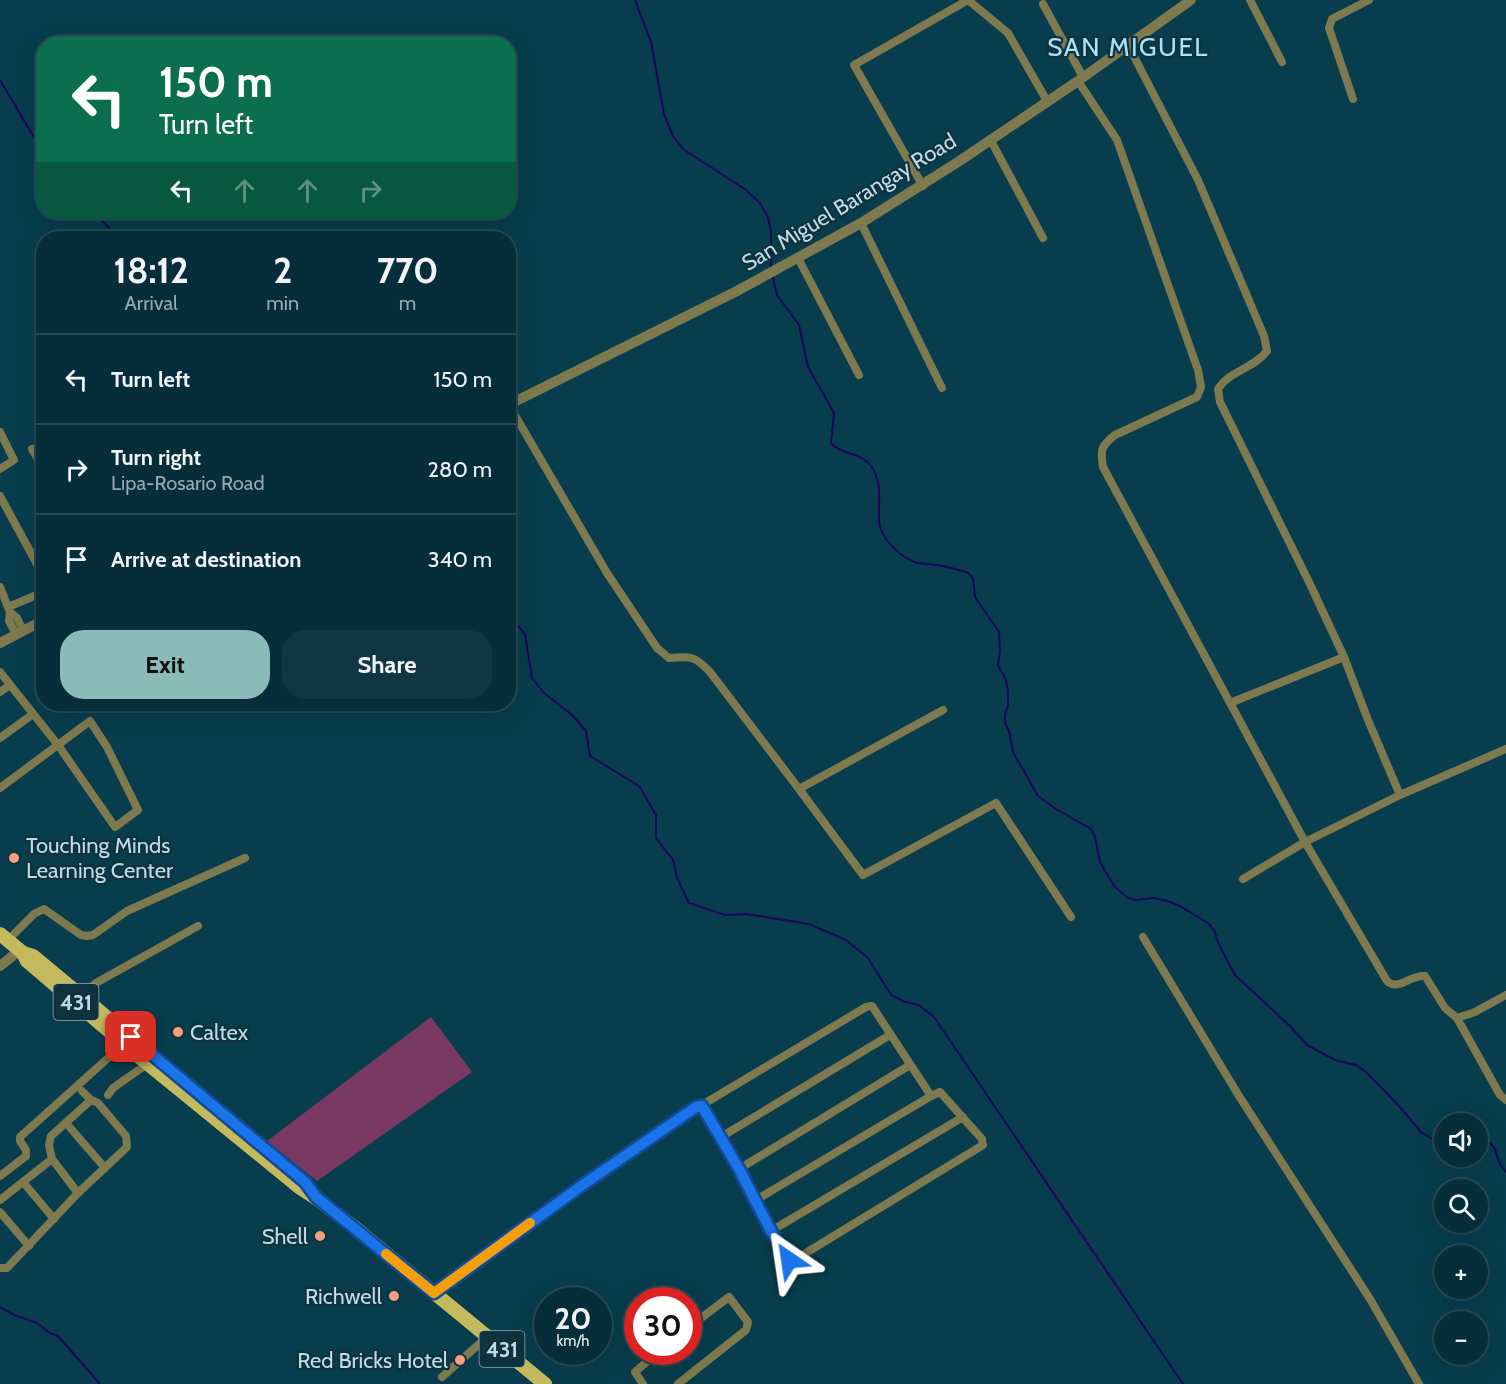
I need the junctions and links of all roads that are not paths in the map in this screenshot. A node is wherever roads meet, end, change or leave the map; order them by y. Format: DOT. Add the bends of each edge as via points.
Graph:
graph roads {
  1 [pos="1191,0"];
  2 [pos="1250,0"];
  3 [pos="1369,0"];
  4 [pos="1043,4"];
  5 [pos="1128,45"];
  6 [pos="1282,62"];
  7 [pos="1081,79"];
  8 [pos="1353,99"];
  9 [pos="1047,101"];
  10 [pos="990,139"];
  11 [pos="923,186"];
  12 [pos="861,223"];
  13 [pos="1042,238"];
  14 [pos="798,258"];
  15 [pos="859,375"];
  16 [pos="942,388"];
  17 [pos="516,402"];
  18 [pos="516,417"];
  19 [pos="0,432"];
  20 [pos="33,449"];
  21 [pos="36,454"];
  22 [pos="0,469"];
  23 [pos="0,496"];
  24 [pos="36,562"];
  25 [pos="0,587"];
  26 [pos="36,596"];
  27 [pos="9,610"];
  28 [pos="36,624"];
  29 [pos="19,632"];
  30 [pos="0,643"];
  31 [pos="1344,657"];
  32 [pos="0,672"];
  33 [pos="10,685"];
  34 [pos="0,692"];
  35 [pos="1230,703"];
  36 [pos="943,710"];
  37 [pos="33,714"];
  38 [pos="0,738"];
  39 [pos="58,745"];
  40 [pos="1506,749"];
  41 [pos="0,788"];
  42 [pos="799,789"];
  43 [pos="1400,795"];
  44 [pos="1305,842"];
  45 [pos="244,858"];
  46 [pos="1243,879"];
  47 [pos="1071,917"];
  48 [pos="198,926"];
  49 [pos="4,937"];
  50 [pos="1143,937"];
  51 [pos="22,952"];
  52 [pos="0,966"];
  53 [pos="1506,995"];
  54 [pos="79,999"];
  55 [pos="1457,1018"];
  56 [pos="890,1035"];
  57 [pos="128,1041"];
  58 [pos="152,1060"];
  59 [pos="910,1065"];
  60 [pos="82,1091"];
  61 [pos="932,1096"];
  62 [pos="1506,1100"];
  63 [pos="94,1101"];
  64 [pos="702,1106"];
  65 [pos="963,1117"];
  66 [pos="66,1123"];
  67 [pos="721,1137"];
  68 [pos="52,1159"];
  69 [pos="105,1168"];
  70 [pos="739,1169"];
  71 [pos="0,1176"];
  72 [pos="23,1182"];
  73 [pos="78,1193"];
  74 [pos="0,1200"];
  75 [pos="756,1200"];
  76 [pos="0,1212"];
  77 [pos="54,1219"];
  78 [pos="771,1231"];
  79 [pos="29,1246"];
  80 [pos="0,1269"];
  81 [pos="434,1293"];
  82 [pos="702,1317"];
  83 [pos="487,1337"];
  84 [pos="642,1365"];
  85 [pos="702,1365"];
  86 [pos="702,1365"];
  87 [pos="442,1377"];
  88 [pos="545,1384"];
  89 [pos="643,1384"];
  90 [pos="678,1384"];
  91 [pos="1419,1384"];
  1 -- 5 [label="street, San Miguel Barangay Road"];
  2 -- 6 [label="street"];
  3 -- 8 [label="street" via="1332,19 1329,28"];
  4 -- 7 [label="street"];
  5 -- 7 [label="street, San Miguel Barangay Road"];
  5 -- 31 [label="street" via="1198,180 1264,336 1267,351 1260,360 1224,379 1218,389 1220,402"];
  7 -- 9 [label="street, San Miguel Barangay Road"];
  7 -- 35 [label="street" via="1116,140 1201,387 1197,397 1105,443 1101,452 1103,467"];
  9 -- 10 [label="street, San Miguel Barangay Road"];
  9 -- 11 [label="street" via="1008,33 968,0 854,65"];
  10 -- 11 [label="street, San Miguel Barangay Road"];
  10 -- 13 [label="street"];
  11 -- 12 [label="street, San Miguel Barangay Road"];
  12 -- 14 [label="street, San Miguel Barangay Road"];
  12 -- 16 [label="street"];
  14 -- 15 [label="street"];
  14 -- 17 [label="street, San Miguel Barangay Road"];
  18 -- 42 [label="street" via="607,573 657,648 669,658 697,658"];
  19 -- 22 [label="street" via="14,460"];
  20 -- 21 [label="street"];
  23 -- 24 [label="street"];
  25 -- 27 [label="street"];
  26 -- 27 [label="street"];
  27 -- 29 [label="street" via="9,621"];
  28 -- 29 [label="street"];
  29 -- 30 [label="street"];
  31 -- 35 [label="street"];
  31 -- 43 [label="street"];
  32 -- 33 [label="street"];
  33 -- 34 [label="street"];
  33 -- 37 [label="street"];
  35 -- 44 [label="street"];
  36 -- 42 [label="street"];
  37 -- 38 [label="street"];
  37 -- 39 [label="street"];
  39 -- 39 [label="street" via="115,827 138,810 90,721"];
  39 -- 41 [label="street"];
  40 -- 43 [label="street"];
  42 -- 47 [label="street" via="863,874 996,803"];
  43 -- 44 [label="street"];
  44 -- 46 [label="street"];
  44 -- 55 [label="street" via="1387,981 1396,986 1425,976 1445,1008"];
  45 -- 49 [label="street" via="127,911 93,935 81,935 44,909"];
  48 -- 54 [label="street" via="96,983"];
  49 -- 51 [label="main road, 431"];
  50 -- 91 [label="street"];
  51 -- 52 [label="street"];
  51 -- 54 [label="main road, 431" via="33,956"];
  53 -- 55 [label="street"];
  54 -- 57 [label="main road, 431"];
  55 -- 62 [label="street"];
  56 -- 59 [label="street"];
  56 -- 64 [label="street" via="872,1006 866,1007"];
  56 -- 67 [label="street"];
  57 -- 58 [label="main road"];
  57 -- 71 [label="street" via="20,1137 26,1156"];
  58 -- 63 [label="street" via="128,1082"];
  58 -- 81 [label="main road, 431" via="298,1187 316,1197"];
  59 -- 61 [label="street"];
  59 -- 70 [label="street"];
  60 -- 63 [label="street"];
  61 -- 65 [label="street" via="940,1092"];
  61 -- 75 [label="street"];
  63 -- 66 [label="street"];
  63 -- 69 [label="street" via="128,1141 127,1147"];
  64 -- 67 [label="street"];
  64 -- 81 [label="street" via="584,1184"];
  65 -- 78 [label="street"];
  65 -- 78 [label="street" via="982,1140 979,1149 796,1259 789,1260"];
  66 -- 68 [label="street" via="49,1139"];
  66 -- 69 [label="street"];
  67 -- 70 [label="street"];
  68 -- 72 [label="street"];
  68 -- 73 [label="street"];
  69 -- 73 [label="street"];
  70 -- 75 [label="street"];
  72 -- 74 [label="street"];
  72 -- 77 [label="street"];
  73 -- 77 [label="street"];
  75 -- 78 [label="street"];
  76 -- 79 [label="street"];
  77 -- 79 [label="street"];
  79 -- 80 [label="street" via="7,1268"];
  81 -- 83 [label="main road, 431"];
  82 -- 86 [label="street" via="729,1297 749,1325"];
  83 -- 87 [label="street"];
  83 -- 88 [label="main road, 431"];
  84 -- 89 [label="street" via="635,1371"];
  85 -- 90 [label="street"];
}
